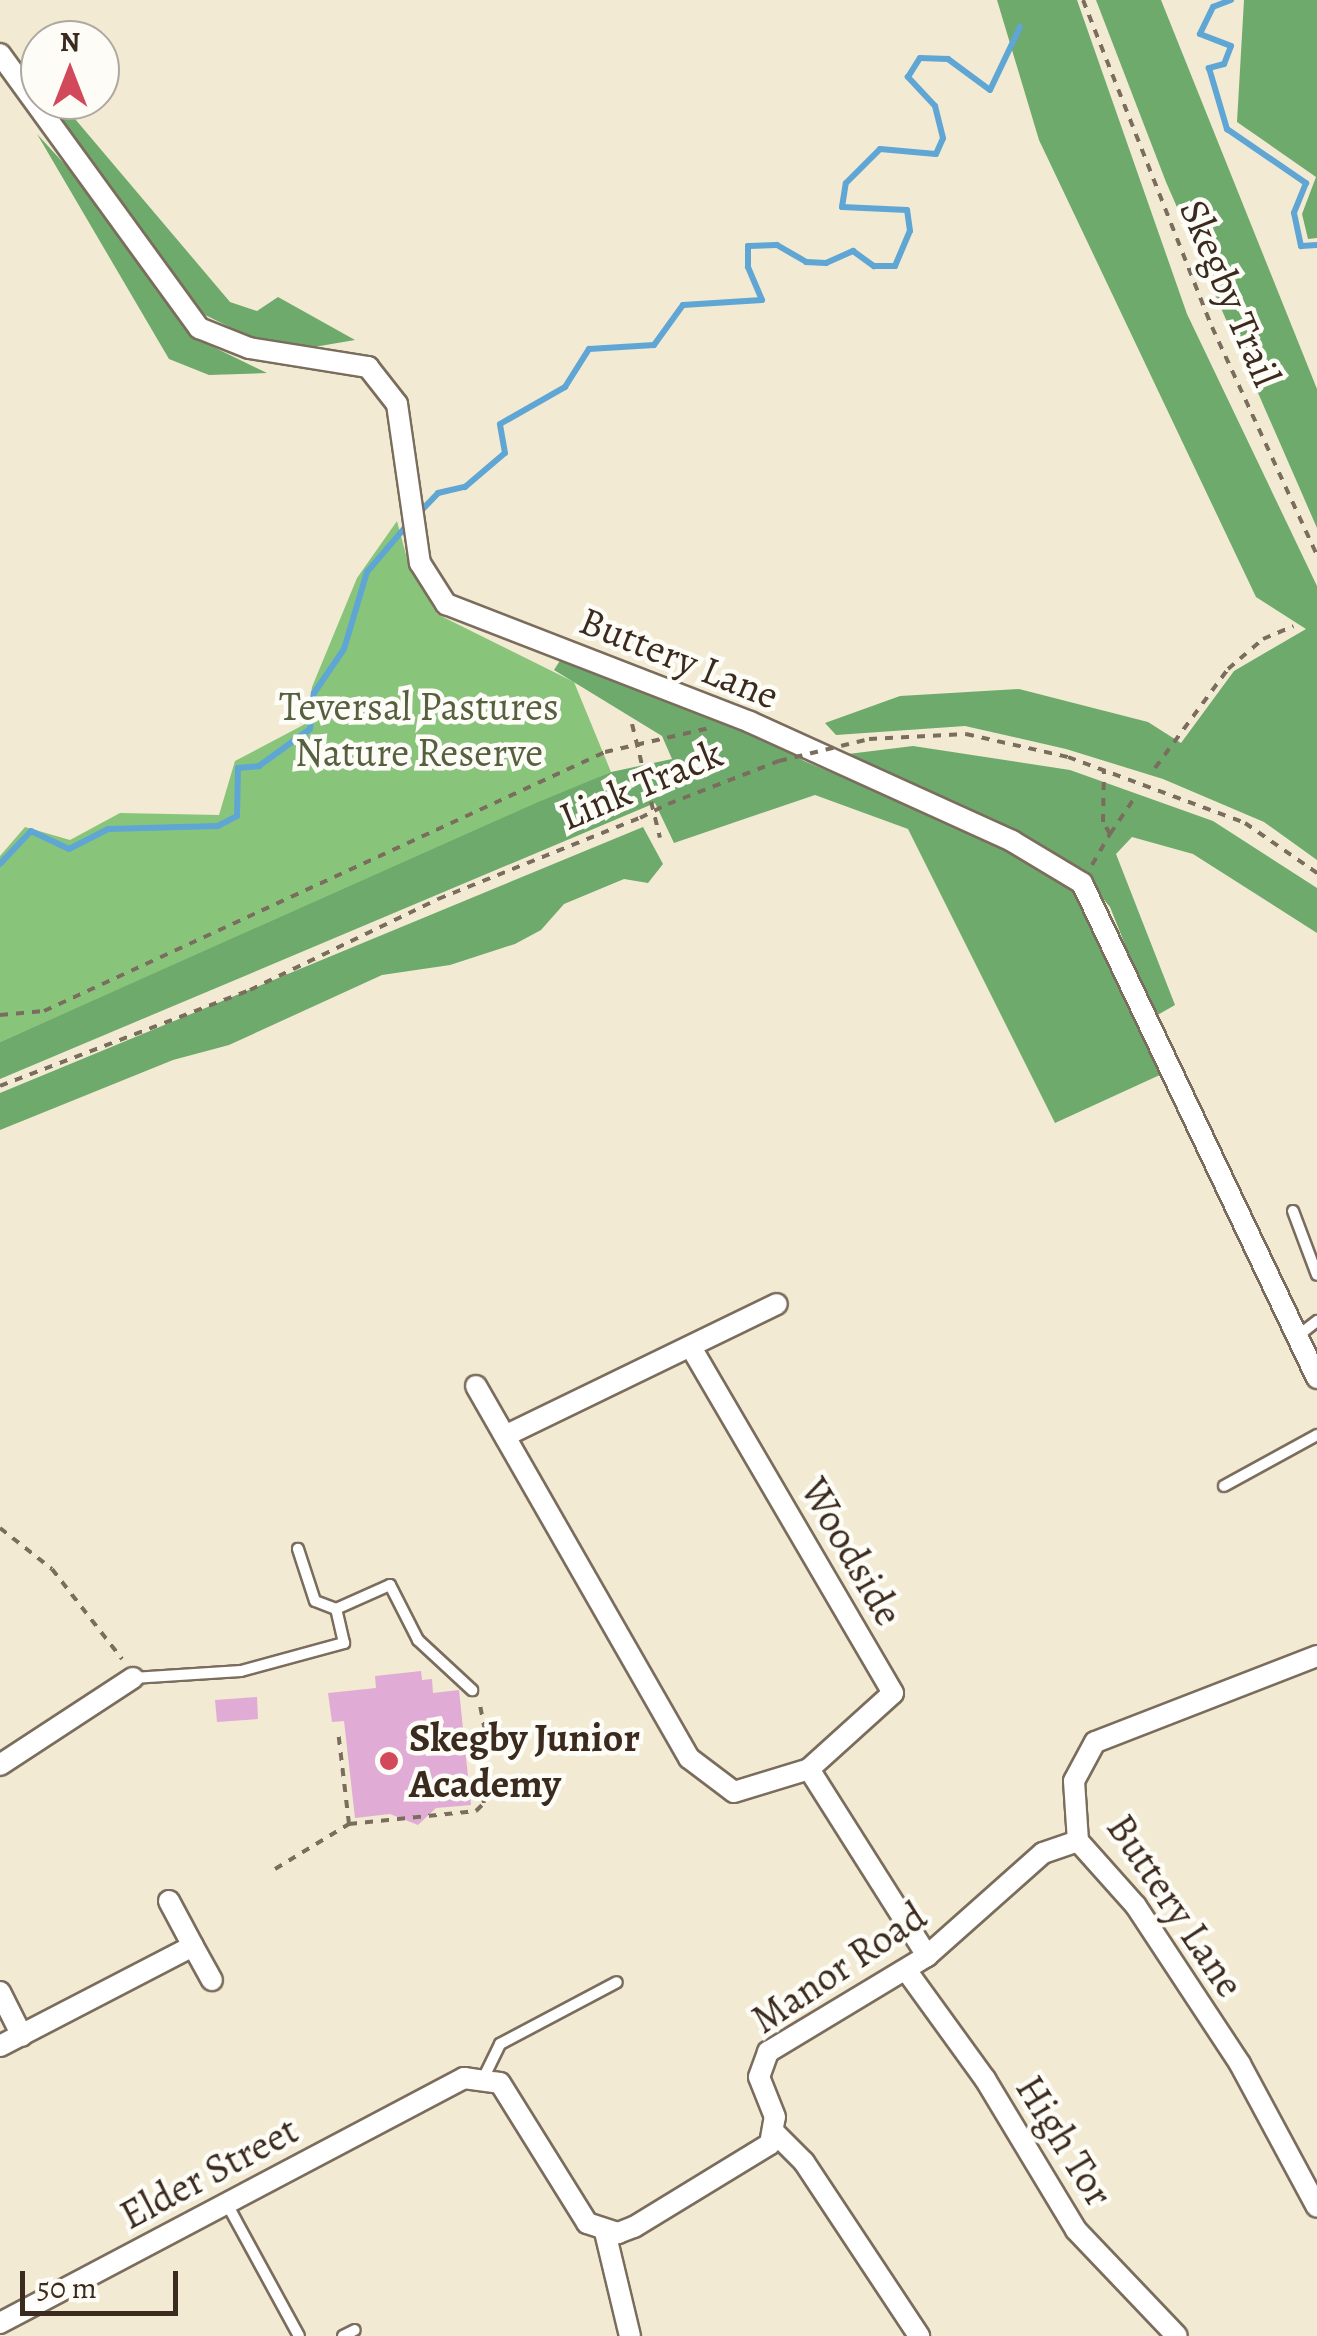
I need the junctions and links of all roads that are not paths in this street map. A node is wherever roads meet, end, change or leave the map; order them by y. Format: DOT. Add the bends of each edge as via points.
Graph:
graph roads {
  1 [pos="0,54"];
  2 [pos="1293,1212"];
  3 [pos="1317,1275"];
  4 [pos="777,1304"];
  5 [pos="1317,1321"];
  6 [pos="1299,1335"];
  7 [pos="691,1347"];
  8 [pos="1317,1378"];
  9 [pos="476,1386"];
  10 [pos="1317,1435"];
  11 [pos="505,1436"];
  12 [pos="1224,1486"];
  13 [pos="298,1549"];
  14 [pos="336,1609"];
  15 [pos="1317,1656"];
  16 [pos="134,1678"];
  17 [pos="472,1690"];
  18 [pos="0,1765"];
  19 [pos="809,1770"];
  20 [pos="1078,1841"];
  21 [pos="169,1902"];
  22 [pos="193,1946"];
  23 [pos="927,1956"];
  24 [pos="906,1970"];
  25 [pos="212,1980"];
  26 [pos="617,1982"];
  27 [pos="0,1992"];
  28 [pos="22,2036"];
  29 [pos="0,2046"];
  30 [pos="484,2076"];
  31 [pos="775,2133"];
  32 [pos="227,2204"];
  33 [pos="1317,2207"];
  34 [pos="605,2232"];
  35 [pos="0,2322"];
  36 [pos="355,2330"];
  37 [pos="299,2336"];
  38 [pos="343,2336"];
  39 [pos="630,2336"];
  40 [pos="920,2336"];
  41 [pos="1177,2336"];
  1 -- 6 [label="street, Buttery Lane" via="200,328 250,348 368,368 397,404 420,563 446,604 750,722 1012,840 1082,883"];
  2 -- 3 [label="lane"];
  4 -- 7 [label="street"];
  5 -- 6 [label="lane"];
  6 -- 8 [label="street"];
  7 -- 11 [label="street"];
  7 -- 19 [label="street, Woodside" via="892,1693"];
  9 -- 11 [label="street, Woodside"];
  10 -- 12 [label="lane"];
  11 -- 19 [label="street, Woodside" via="689,1758 734,1792"];
  13 -- 14 [label="lane" via="315,1601"];
  14 -- 16 [label="lane" via="344,1643 240,1671"];
  14 -- 17 [label="lane" via="390,1585 418,1640"];
  15 -- 20 [label="street, Buttery Lane" via="1095,1742 1074,1781"];
  16 -- 18 [label="street"];
  19 -- 23 [label="street"];
  20 -- 23 [label="street, Manor Road" via="1042,1853"];
  20 -- 33 [label="street, Buttery Lane" via="1136,1906 1240,2064"];
  21 -- 22 [label="street"];
  22 -- 25 [label="street"];
  22 -- 28 [label="street"];
  23 -- 24 [label="street, Manor Road"];
  24 -- 31 [label="street, Manor Road" via="768,2052 759,2077"];
  24 -- 41 [label="street, High Tor" via="985,2079 1076,2230"];
  26 -- 30 [label="lane" via="500,2044"];
  27 -- 28 [label="street"];
  28 -- 29 [label="street"];
  30 -- 32 [label="street, Elder Street" via="464,2078"];
  30 -- 34 [label="street" via="514,2099 579,2213"];
  31 -- 34 [label="street" via="758,2158 634,2227"];
  31 -- 40 [label="street" via="804,2162"];
  32 -- 35 [label="street, Elder Street"];
  32 -- 37 [label="lane"];
  34 -- 39 [label="street"];
  36 -- 38 [label="lane"];
}
